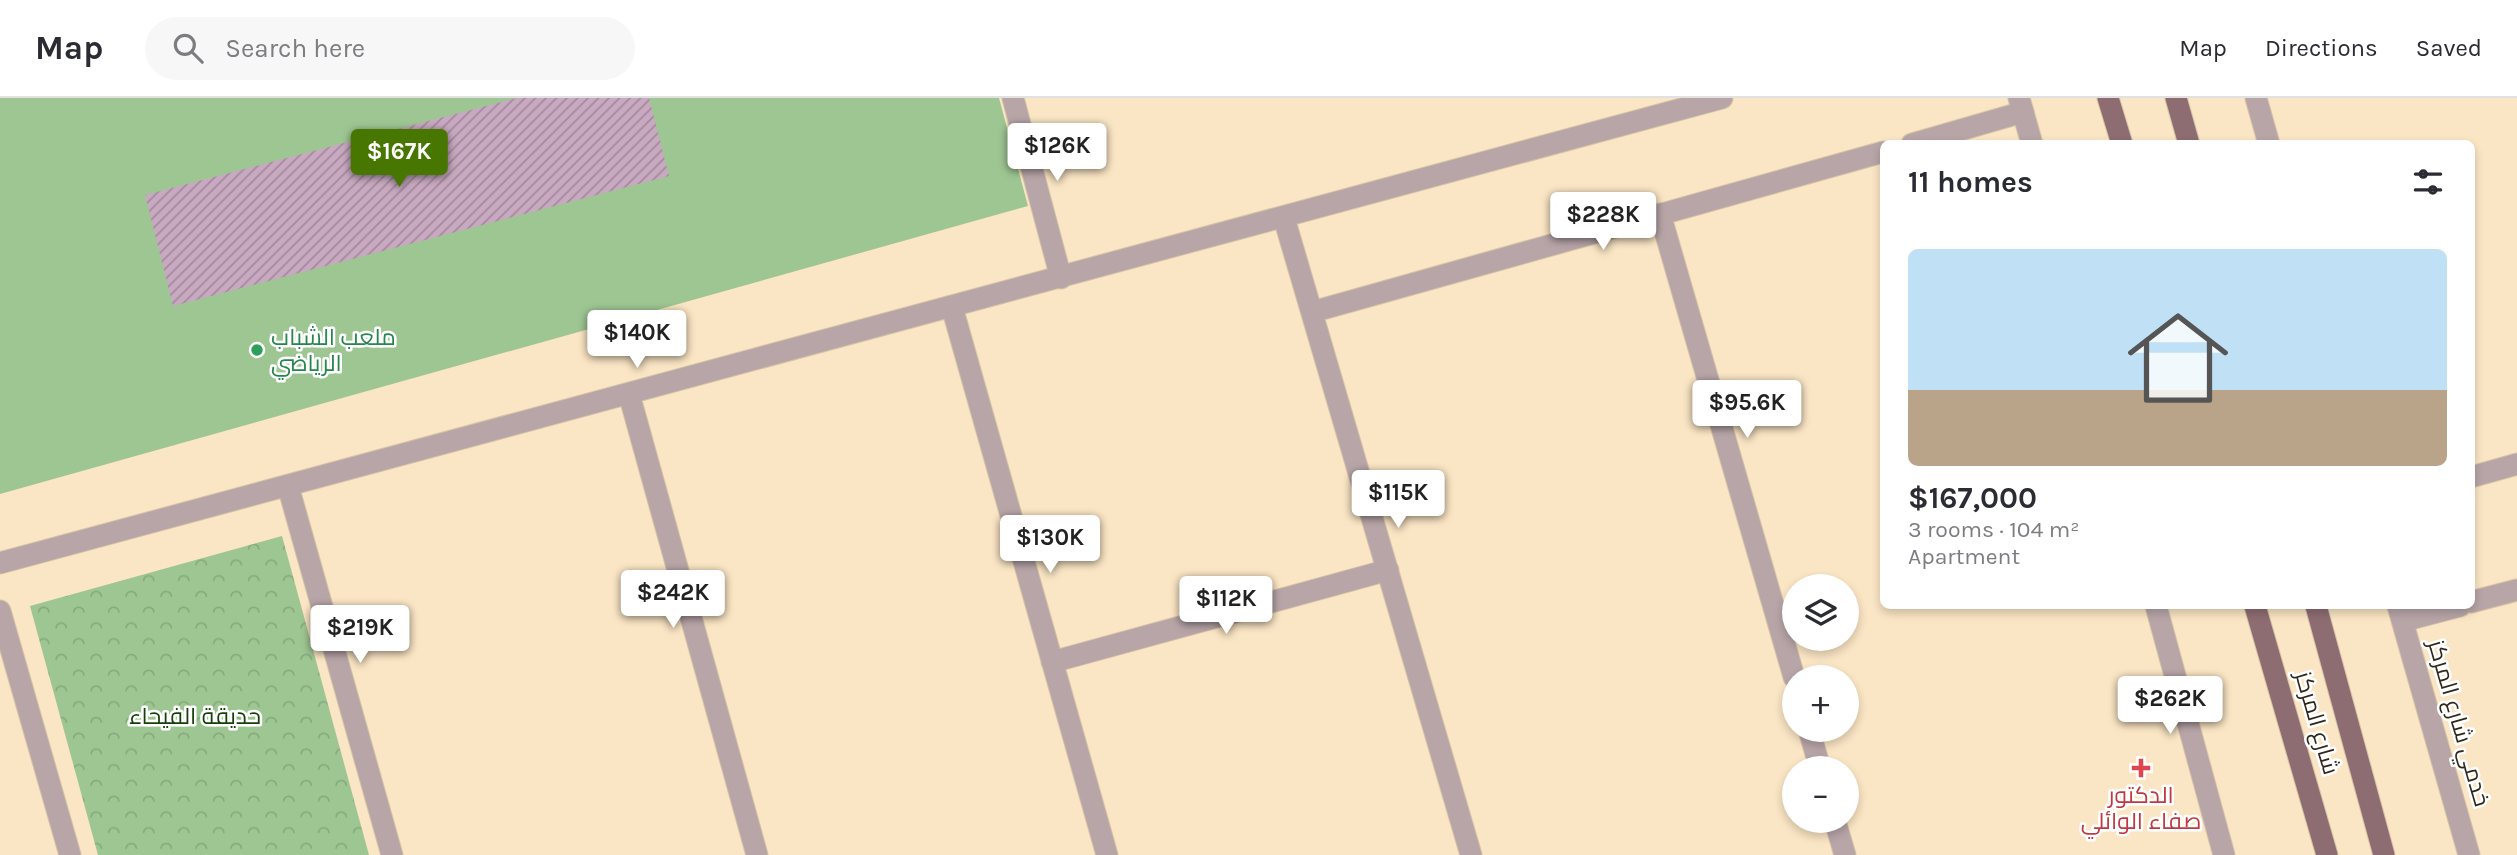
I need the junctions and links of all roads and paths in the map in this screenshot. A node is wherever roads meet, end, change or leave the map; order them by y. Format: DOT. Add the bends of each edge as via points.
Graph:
graph roads {
  1 [pos="1013,98"];
  2 [pos="1722,98"];
  3 [pos="2108,98"];
  4 [pos="2176,98"];
  5 [pos="2256,98"];
  6 [pos="2021,105"];
  7 [pos="1923,140"];
  8 [pos="2031,140"];
  9 [pos="2121,140"];
  10 [pos="2188,140"];
  11 [pos="2268,140"];
  12 [pos="1880,153"];
  13 [pos="1660,214"];
  14 [pos="1284,218"];
  15 [pos="1061,278"];
  16 [pos="952,307"];
  17 [pos="1312,312"];
  18 [pos="629,394"];
  19 [pos="2517,464"];
  20 [pos="2475,476"];
  21 [pos="288,486"];
  22 [pos="0,563"];
  23 [pos="1388,570"];
  24 [pos="2517,590"];
  25 [pos="2475,602"];
  26 [pos="2157,609"];
  27 [pos="2256,609"];
  28 [pos="2317,609"];
  29 [pos="2435,609"];
  30 [pos="0,611"];
  31 [pos="2401,613"];
  32 [pos="1052,662"];
  33 [pos="1791,665"];
  34 [pos="1839,833"];
  35 [pos="70,855"];
  36 [pos="392,855"];
  37 [pos="758,855"];
  38 [pos="1107,855"];
  39 [pos="1471,855"];
  40 [pos="1845,855"];
  41 [pos="2224,855"];
  42 [pos="2328,855"];
  43 [pos="2384,855"];
  44 [pos="2469,855"];
  1 -- 15 [label="street"];
  2 -- 14 [label="street"];
  3 -- 9 [label="main road"];
  4 -- 10 [label="main road"];
  5 -- 11 [label="street"];
  6 -- 7 [label="street"];
  6 -- 8 [label="street"];
  12 -- 13 [label="street"];
  13 -- 17 [label="street"];
  13 -- 33 [label="street"];
  14 -- 15 [label="street"];
  14 -- 17 [label="street"];
  15 -- 16 [label="street"];
  16 -- 18 [label="street"];
  16 -- 32 [label="street"];
  17 -- 23 [label="street"];
  18 -- 21 [label="street"];
  18 -- 37 [label="street"];
  19 -- 20 [label="street"];
  21 -- 22 [label="street"];
  21 -- 36 [label="street"];
  23 -- 32 [label="street"];
  23 -- 39 [label="street"];
  24 -- 25 [label="street"];
  26 -- 41 [label="street"];
  27 -- 42 [label="main road, شارع المركز"];
  28 -- 43 [label="main road, شارع المركز"];
  29 -- 31 [label="street"];
  30 -- 35 [label="street"];
  31 -- 44 [label="street, خدمي شارع المركز"];
  32 -- 38 [label="street"];
  34 -- 40 [label="street"];
}
